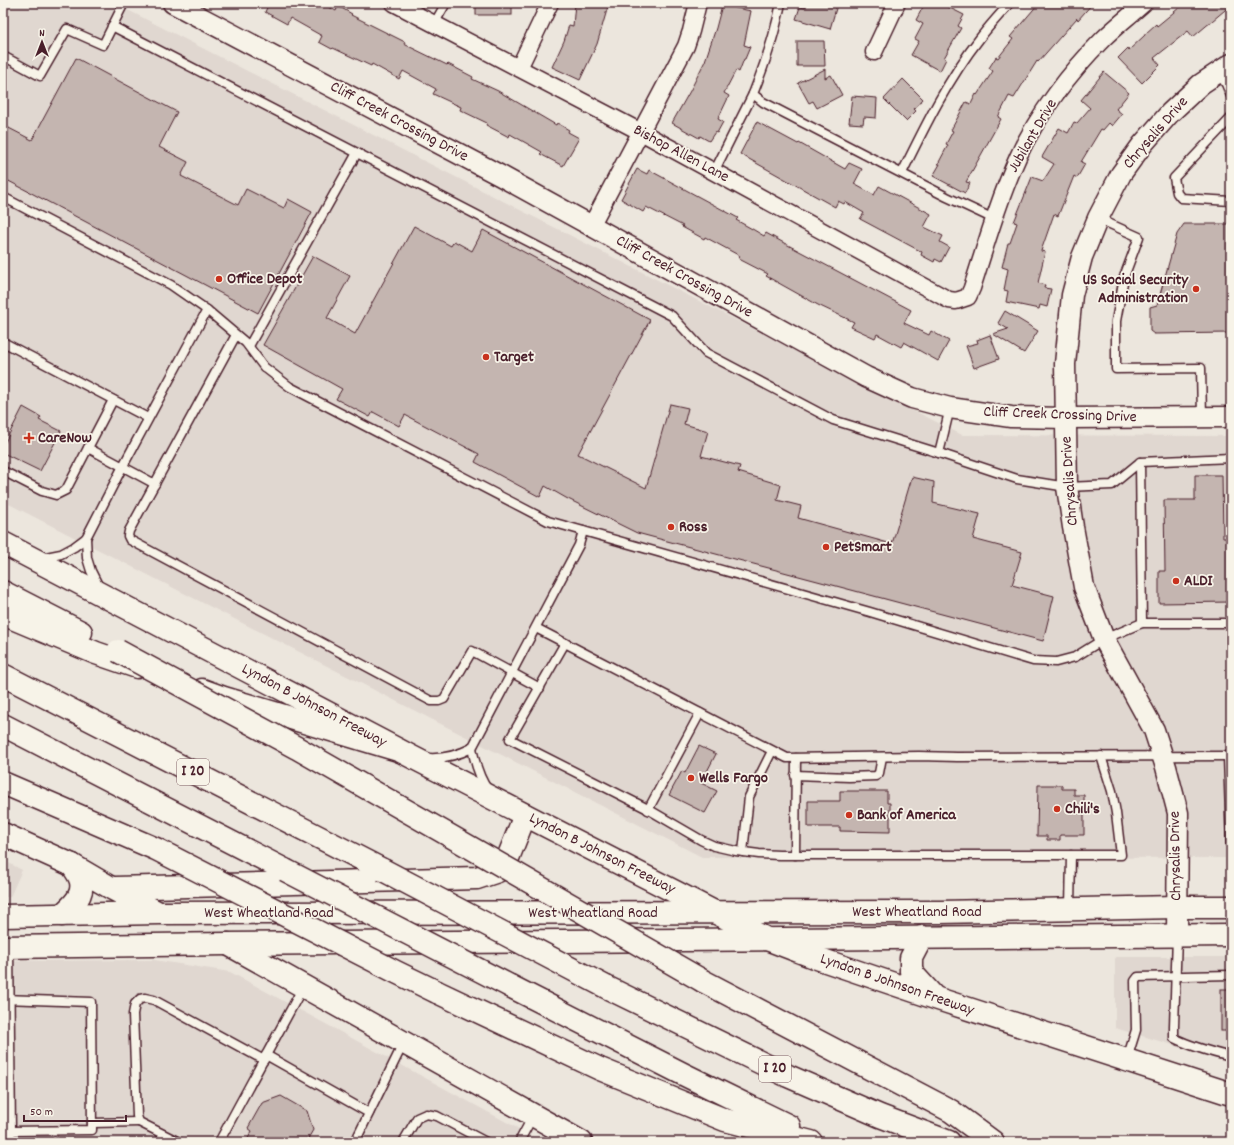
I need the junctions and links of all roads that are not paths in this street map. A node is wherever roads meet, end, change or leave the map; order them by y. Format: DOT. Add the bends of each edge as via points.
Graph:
graph roads {
  1 [pos="124,3"];
  2 [pos="173,3"];
  3 [pos="394,3"];
  4 [pos="446,3"];
  5 [pos="550,3"];
  6 [pos="698,3"];
  7 [pos="781,3"];
  8 [pos="897,3"];
  9 [pos="1010,3"];
  10 [pos="1144,3"];
  11 [pos="434,24"];
  12 [pos="112,26"];
  13 [pos="874,52"];
  14 [pos="3,56"];
  15 [pos="519,68"];
  16 [pos="1224,68"];
  17 [pos="753,94"];
  18 [pos="1231,96"];
  19 [pos="1231,118"];
  20 [pos="641,132"];
  21 [pos="357,153"];
  22 [pos="714,172"];
  23 [pos="902,173"];
  24 [pos="3,197"];
  25 [pos="1231,201"];
  26 [pos="1098,218"];
  27 [pos="994,219"];
  28 [pos="591,226"];
  29 [pos="968,297"];
  30 [pos="207,310"];
  31 [pos="236,335"];
  32 [pos="3,342"];
  33 [pos="248,346"];
  34 [pos="113,400"];
  35 [pos="950,408"];
  36 [pos="1202,417"];
  37 [pos="1231,417"];
  38 [pos="148,418"];
  39 [pos="1066,418"];
  40 [pos="88,448"];
  41 [pos="939,453"];
  42 [pos="1231,458"];
  43 [pos="1140,462"];
  44 [pos="123,466"];
  45 [pos="3,471"];
  46 [pos="155,484"];
  47 [pos="1067,487"];
  48 [pos="583,531"];
  49 [pos="86,538"];
  50 [pos="3,543"];
  51 [pos="35,559"];
  52 [pos="3,592"];
  53 [pos="102,595"];
  54 [pos="3,614"];
  55 [pos="1142,623"];
  56 [pos="1231,623"];
  57 [pos="536,628"];
  58 [pos="1104,639"];
  59 [pos="566,643"];
  60 [pos="512,673"];
  61 [pos="3,675"];
  62 [pos="540,688"];
  63 [pos="700,713"];
  64 [pos="3,725"];
  65 [pos="472,748"];
  66 [pos="772,751"];
  67 [pos="405,754"];
  68 [pos="1101,756"];
  69 [pos="1162,756"];
  70 [pos="1230,756"];
  71 [pos="882,757"];
  72 [pos="796,758"];
  73 [pos="795,775"];
  74 [pos="3,783"];
  75 [pos="500,802"];
  76 [pos="648,810"];
  77 [pos="525,815"];
  78 [pos="3,834"];
  79 [pos="1231,845"];
  80 [pos="743,852"];
  81 [pos="795,855"];
  82 [pos="1071,855"];
  83 [pos="72,864"];
  84 [pos="113,888"];
  85 [pos="677,892"];
  86 [pos="1176,907"];
  87 [pos="1231,907"];
  88 [pos="1070,910"];
  89 [pos="716,912"];
  90 [pos="159,913"];
  91 [pos="670,913"];
  92 [pos="62,914"];
  93 [pos="319,914"];
  94 [pos="3,916"];
  95 [pos="1177,935"];
  96 [pos="1231,935"];
  97 [pos="922,937"];
  98 [pos="767,939"];
  99 [pos="587,940"];
  100 [pos="227,944"];
  101 [pos="6,947"];
  102 [pos="256,952"];
  103 [pos="1231,975"];
  104 [pos="1176,976"];
  105 [pos="304,986"];
  106 [pos="935,998"];
  107 [pos="6,999"];
  108 [pos="404,1043"];
  109 [pos="1231,1057"];
  110 [pos="265,1058"];
  111 [pos="1126,1060"];
  112 [pos="7,1078"];
  113 [pos="1231,1094"];
  114 [pos="369,1113"];
  115 [pos="533,1115"];
  116 [pos="139,1122"];
  117 [pos="92,1123"];
  118 [pos="7,1131"];
  119 [pos="10,1142"];
  120 [pos="179,1142"];
  121 [pos="219,1142"];
  122 [pos="355,1142"];
  123 [pos="403,1142"];
  124 [pos="486,1142"];
  125 [pos="519,1142"];
  126 [pos="581,1142"];
  127 [pos="811,1142"];
  128 [pos="824,1142"];
  129 [pos="949,1142"];
  130 [pos="993,1142"];
  1 -- 12 [label="lane"];
  2 -- 28 [label="street, Cliff Creek Crossing Drive" via="421,133"];
  3 -- 11 [label="street, Bishop Allen Lane"];
  4 -- 11 [label="lane"];
  5 -- 15 [label="street"];
  6 -- 20 [label="street" via="686,46"];
  7 -- 17 [label="lane" via="765,63"];
  8 -- 13 [label="street"];
  9 -- 23 [label="lane" via="980,37 960,66"];
  10 -- 27 [label="street, Jubilant Drive" via="1103,39 1070,77 1040,118 1019,156"];
  11 -- 15 [label="street, Bishop Allen Lane"];
  12 -- 14 [label="lane" via="103,45 67,29 40,76"];
  12 -- 21 [label="lane"];
  15 -- 20 [label="street, Bishop Allen Lane"];
  16 -- 18 [label="lane"];
  16 -- 26 [label="street, Chrysalis Drive" via="1201,84 1170,113 1142,145 1121,174"];
  17 -- 22 [label="lane"];
  17 -- 23 [label="lane" via="763,102"];
  19 -- 25 [label="lane" via="1174,178 1177,193 1182,198"];
  20 -- 22 [label="street, Bishop Allen Lane"];
  20 -- 28 [label="street"];
  21 -- 33 [label="lane"];
  21 -- 41 [label="lane" via="672,316 706,353 833,420"];
  22 -- 29 [label="street, Bishop Allen Lane" via="950,300"];
  23 -- 27 [label="lane"];
  24 -- 30 [label="lane" via="171,285"];
  26 -- 36 [label="lane" via="1139,237 1124,277 1116,321 1116,369 1201,368"];
  26 -- 39 [label="street, Chrysalis Drive" via="1082,257 1072,295 1065,364"];
  27 -- 29 [label="street, Jubilant Drive"];
  28 -- 35 [label="street, Cliff Creek Crossing Drive" via="866,377 912,398"];
  30 -- 31 [label="lane"];
  30 -- 38 [label="lane"];
  31 -- 33 [label="lane"];
  31 -- 46 [label="lane"];
  32 -- 34 [label="lane"];
  33 -- 48 [label="lane" via="264,367 290,387 548,521"];
  34 -- 38 [label="lane"];
  34 -- 40 [label="lane"];
  35 -- 39 [label="street, Cliff Creek Crossing Drive" via="1011,416"];
  35 -- 41 [label="lane"];
  36 -- 37 [label="street, Cliff Creek Crossing Drive"];
  36 -- 39 [label="street, Cliff Creek Crossing Drive"];
  38 -- 44 [label="lane"];
  39 -- 47 [label="street, Chrysalis Drive"];
  40 -- 44 [label="lane"];
  40 -- 45 [label="lane" via="66,490 56,495 42,491"];
  41 -- 47 [label="lane" via="1017,479"];
  42 -- 43 [label="lane"];
  43 -- 47 [label="lane" via="1112,485"];
  43 -- 55 [label="lane"];
  44 -- 46 [label="lane"];
  44 -- 49 [label="lane"];
  46 -- 60 [label="lane" via="129,531 130,540 431,701 444,699 472,651"];
  47 -- 58 [label="street, Chrysalis Drive" via="1084,587"];
  48 -- 57 [label="lane" via="579,545"];
  48 -- 58 [label="lane" via="1033,661 1056,662 1075,658"];
  49 -- 51 [label="lane" via="61,554"];
  49 -- 53 [label="lane" via="87,558"];
  50 -- 51 [label="main road, Lyndon B Johnson Freeway"];
  51 -- 53 [label="main road, Lyndon B Johnson Freeway"];
  52 -- 130 [label="main road, bridge" via="297,748 703,981 951,1111"];
  53 -- 67 [label="main road, Lyndon B Johnson Freeway"];
  54 -- 67 [label="main road" via="96,652 224,698"];
  55 -- 56 [label="lane"];
  55 -- 58 [label="lane"];
  57 -- 59 [label="lane"];
  57 -- 60 [label="lane"];
  58 -- 69 [label="street, Chrysalis Drive" via="1154,730"];
  59 -- 62 [label="lane"];
  59 -- 63 [label="lane"];
  60 -- 62 [label="lane"];
  60 -- 65 [label="lane"];
  61 -- 129 [label="main road, I 20, bridge" via="606,987 788,1076 880,1116"];
  62 -- 76 [label="lane" via="510,739"];
  63 -- 66 [label="lane"];
  63 -- 76 [label="lane"];
  64 -- 128 [label="main road, bridge" via="683,1074"];
  65 -- 67 [label="lane" via="460,754 436,759"];
  65 -- 75 [label="lane" via="480,775 487,788"];
  66 -- 72 [label="lane" via="787,758"];
  66 -- 80 [label="lane" via="749,797"];
  67 -- 75 [label="main road, Lyndon B Johnson Freeway"];
  68 -- 69 [label="lane"];
  68 -- 71 [label="lane"];
  68 -- 82 [label="lane" via="1112,791 1121,856"];
  69 -- 70 [label="lane"];
  69 -- 86 [label="street, Chrysalis Drive" via="1178,813"];
  70 -- 79 [label="lane"];
  71 -- 72 [label="lane"];
  71 -- 73 [label="lane" via="876,776"];
  72 -- 73 [label="lane"];
  73 -- 81 [label="lane"];
  74 -- 127 [label="main road, bridge" via="156,849 396,972 600,1069 724,1120"];
  75 -- 77 [label="main road, Lyndon B Johnson Freeway"];
  76 -- 80 [label="lane" via="714,846"];
  77 -- 84 [label="main road" via="508,858 498,871 477,878"];
  77 -- 85 [label="main road, Lyndon B Johnson Freeway"];
  78 -- 83 [label="main road"];
  80 -- 81 [label="lane"];
  81 -- 82 [label="lane"];
  82 -- 88 [label="lane"];
  83 -- 84 [label="main road"];
  83 -- 92 [label="main road" via="81,881 81,891 77,901"];
  84 -- 90 [label="main road"];
  85 -- 89 [label="main road, Lyndon B Johnson Freeway"];
  85 -- 91 [label="main road"];
  86 -- 87 [label="main road, West Wheatland Road"];
  86 -- 88 [label="main road, West Wheatland Road"];
  86 -- 95 [label="street, Chrysalis Drive"];
  88 -- 89 [label="main road, West Wheatland Road"];
  89 -- 91 [label="main road, West Wheatland Road"];
  89 -- 98 [label="main road, Lyndon B Johnson Freeway"];
  90 -- 92 [label="main road, West Wheatland Road"];
  90 -- 93 [label="main road, West Wheatland Road"];
  90 -- 100 [label="main road"];
  91 -- 93 [label="main road, West Wheatland Road"];
  91 -- 99 [label="main road" via="656,925 610,932"];
  92 -- 94 [label="main road, West Wheatland Road"];
  93 -- 102 [label="main road" via="305,924 274,927 261,935"];
  95 -- 96 [label="main road, West Wheatland Road"];
  95 -- 97 [label="main road, West Wheatland Road"];
  95 -- 104 [label="lane"];
  97 -- 98 [label="main road, West Wheatland Road"];
  97 -- 106 [label="main road" via="911,958 911,972"];
  98 -- 99 [label="main road, West Wheatland Road"];
  98 -- 106 [label="main road, Lyndon B Johnson Freeway"];
  99 -- 102 [label="main road, West Wheatland Road"];
  100 -- 101 [label="main road, West Wheatland Road"];
  100 -- 102 [label="main road, West Wheatland Road"];
  101 -- 107 [label="lane"];
  102 -- 105 [label="main road"];
  103 -- 104 [label="lane"];
  104 -- 109 [label="lane" via="1174,1038 1209,1052"];
  104 -- 111 [label="lane" via="1138,977 1135,981 1136,1030"];
  105 -- 108 [label="main road"];
  105 -- 110 [label="lane"];
  106 -- 111 [label="main road, Lyndon B Johnson Freeway"];
  107 -- 112 [label="lane"];
  107 -- 117 [label="lane" via="91,1002"];
  108 -- 114 [label="lane"];
  108 -- 115 [label="main road"];
  110 -- 114 [label="lane"];
  110 -- 116 [label="lane" via="154,1000 140,999 135,1004 133,1014"];
  110 -- 121 [label="lane"];
  111 -- 113 [label="main road, Lyndon B Johnson Freeway"];
  112 -- 118 [label="lane"];
  114 -- 122 [label="lane"];
  115 -- 125 [label="lane"];
  115 -- 126 [label="main road"];
  116 -- 117 [label="lane"];
  116 -- 120 [label="lane"];
  117 -- 118 [label="lane" via="92,1130"];
  118 -- 119 [label="lane"];
  123 -- 124 [label="lane" via="417,1118 426,1114 437,1116"];
}
